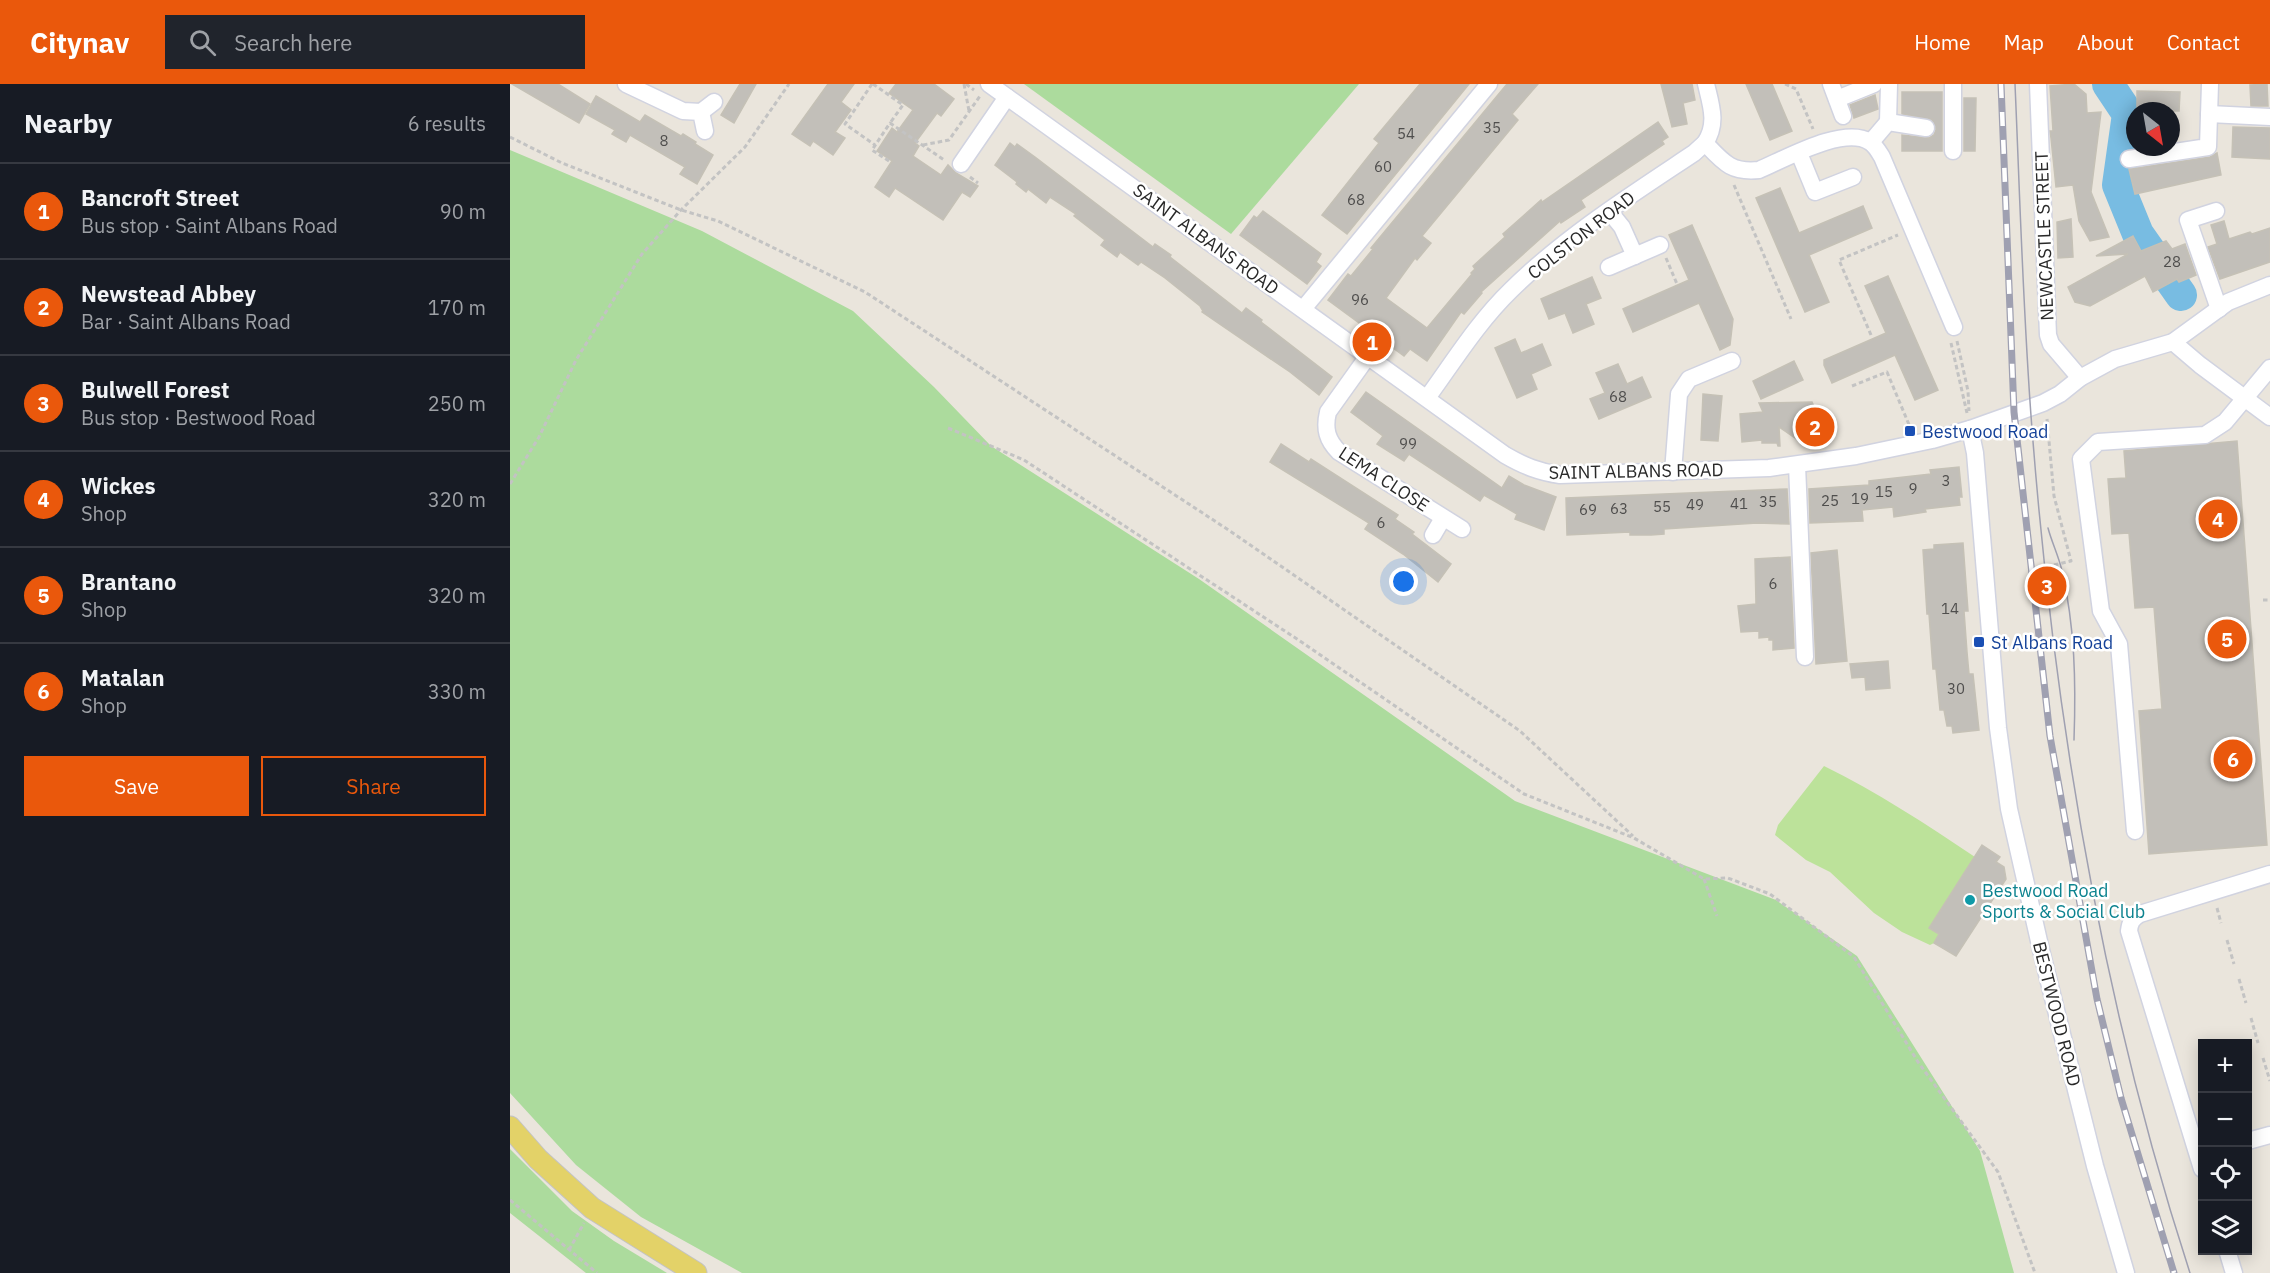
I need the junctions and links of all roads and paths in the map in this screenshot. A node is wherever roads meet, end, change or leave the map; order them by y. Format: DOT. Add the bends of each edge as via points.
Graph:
graph roads {
  1 [pos="626,84"];
  2 [pos="789,84"];
  3 [pos="872,84"];
  4 [pos="964,84"];
  5 [pos="1489,84"];
  6 [pos="1706,84"];
  7 [pos="1785,84"];
  8 [pos="1874,84"];
  9 [pos="1889,84"];
  10 [pos="1953,84"];
  11 [pos="2038,84"];
  12 [pos="2210,84"];
  13 [pos="985,89"];
  14 [pos="1834,91"];
  15 [pos="1007,97"];
  16 [pos="969,111"];
  17 [pos="2209,114"];
  18 [pos="1843,116"];
  19 [pos="2270,117"];
  20 [pos="1888,122"];
  21 [pos="890,123"];
  22 [pos="1926,128"];
  23 [pos="705,131"];
  24 [pos="510,137"];
  25 [pos="1871,142"];
  26 [pos="1705,143"];
  27 [pos="875,145"];
  28 [pos="923,145"];
  29 [pos="1820,145"];
  30 [pos="1953,151"];
  31 [pos="1800,153"];
  32 [pos="2129,159"];
  33 [pos="889,161"];
  34 [pos="958,167"];
  35 [pos="1739,176"];
  36 [pos="1853,177"];
  37 [pos="978,183"];
  38 [pos="681,210"];
  39 [pos="1609,211"];
  40 [pos="2216,211"];
  41 [pos="1903,233"];
  42 [pos="1660,245"];
  43 [pos="1635,256"];
  44 [pos="1609,267"];
  45 [pos="1677,284"];
  46 [pos="2270,285"];
  47 [pos="1303,309"];
  48 [pos="2219,309"];
  49 [pos="1791,319"];
  50 [pos="1952,334"];
  51 [pos="1871,335"];
  52 [pos="2173,342"];
  53 [pos="1368,356"];
  54 [pos="1732,361"];
  55 [pos="2270,370"];
  56 [pos="2080,378"];
  57 [pos="1852,386"];
  58 [pos="1427,398"];
  59 [pos="2246,399"];
  60 [pos="2043,403"];
  61 [pos="2270,417"];
  62 [pos="948,428"];
  63 [pos="1970,429"];
  64 [pos="1911,432"];
  65 [pos="1797,465"];
  66 [pos="1673,472"];
  67 [pos="510,484"];
  68 [pos="1443,518"];
  69 [pos="1462,529"];
  70 [pos="1433,536"];
  71 [pos="2050,566"];
  72 [pos="2263,600"];
  73 [pos="2270,600"];
  74 [pos="1804,657"];
  75 [pos="2136,831"];
  76 [pos="1634,838"];
  77 [pos="2270,874"];
  78 [pos="1704,879"];
  79 [pos="1717,916"];
  80 [pos="2227,940"];
  81 [pos="2234,964"];
  82 [pos="2239,980"];
  83 [pos="2246,1003"];
  84 [pos="2251,1018"];
  85 [pos="2258,1043"];
  86 [pos="2263,1058"];
  87 [pos="2270,1081"];
  88 [pos="510,1127"];
  89 [pos="2270,1135"];
  90 [pos="2252,1140"];
  91 [pos="2198,1150"];
  92 [pos="510,1200"];
  93 [pos="586,1220"];
  94 [pos="569,1250"];
  95 [pos="2228,1255"];
  96 [pos="597,1273"];
  97 [pos="696,1273"];
  98 [pos="2035,1273"];
  99 [pos="2126,1273"];
  100 [pos="2234,1273"];
  1 -- 23 [label="street" via="683,111 707,107"];
  2 -- 38 [label="path" via="745,147"];
  3 -- 21 [label="path" via="903,105"];
  3 -- 27 [label="path" via="845,124"];
  4 -- 16 [label="path"];
  5 -- 47 [label="street"];
  6 -- 26 [label="street" via="1713,128"];
  7 -- 29 [label="path" via="1796,89"];
  8 -- 14 [label="street"];
  9 -- 20 [label="street"];
  10 -- 30 [label="street"];
  11 -- 56 [label="street, NEWCASTLE STREET" via="2048,335"];
  12 -- 17 [label="street"];
  13 -- 15 [label="street, SAINT ALBANS ROAD"];
  13 -- 16 [label="path"];
  14 -- 18 [label="street"];
  15 -- 34 [label="street"];
  15 -- 47 [label="street, SAINT ALBANS ROAD"];
  16 -- 28 [label="path" via="950,140"];
  17 -- 19 [label="street"];
  17 -- 32 [label="street" via="2208,147"];
  20 -- 22 [label="street"];
  20 -- 25 [label="street"];
  21 -- 27 [label="path"];
  21 -- 28 [label="path"];
  24 -- 38 [label="path" via="562,163"];
  25 -- 29 [label="street" via="1858,137 1837,138"];
  25 -- 50 [label="street" via="1882,157"];
  26 -- 35 [label="street"];
  26 -- 39 [label="street, COLSTON ROAD"];
  27 -- 33 [label="path" via="872,150"];
  28 -- 34 [label="path"];
  29 -- 31 [label="street"];
  31 -- 35 [label="street"];
  31 -- 36 [label="street" via="1815,192"];
  34 -- 37 [label="path"];
  35 -- 49 [label="path"];
  38 -- 67 [label="path" via="642,254 582,350 539,437"];
  38 -- 76 [label="path" via="718,221 865,292 1217,523 1520,731"];
  39 -- 43 [label="street" via="1622,227"];
  39 -- 58 [label="street, COLSTON ROAD" via="1567,241 1511,290 1476,329"];
  40 -- 48 [label="street" via="2188,220"];
  41 -- 51 [label="path" via="1839,260"];
  42 -- 43 [label="street"];
  42 -- 45 [label="path"];
  43 -- 44 [label="street"];
  46 -- 48 [label="street, SAINT ALBANS ROAD"];
  47 -- 53 [label="street, SAINT ALBANS ROAD"];
  48 -- 52 [label="street, SAINT ALBANS ROAD"];
  50 -- 63 [label="path"];
  50 -- 63 [label="path" via="1968,391"];
  52 -- 56 [label="street, SAINT ALBANS ROAD" via="2115,359"];
  52 -- 59 [label="street"];
  53 -- 58 [label="street, SAINT ALBANS ROAD"];
  53 -- 68 [label="street, LEMA CLOSE" via="1328,412 1326,435 1339,452"];
  54 -- 66 [label="street" via="1689,379 1679,394"];
  55 -- 59 [label="street"];
  56 -- 60 [label="street, SAINT ALBANS ROAD"];
  57 -- 64 [label="path" via="1887,372"];
  58 -- 66 [label="street, SAINT ALBANS ROAD" via="1505,455 1542,472"];
  59 -- 61 [label="street"];
  59 -- 75 [label="street" via="2225,423 2205,435 2098,442 2081,459 2101,611 2119,644"];
  60 -- 63 [label="street, SAINT ALBANS ROAD"];
  60 -- 71 [label="path" via="2054,496 2071,561"];
  62 -- 76 [label="path" via="1024,460 1524,794"];
  63 -- 65 [label="street, SAINT ALBANS ROAD" via="1856,456"];
  63 -- 99 [label="street, BESTWOOD ROAD" via="2009,809 2092,1155"];
  65 -- 66 [label="street, SAINT ALBANS ROAD"];
  65 -- 74 [label="street"];
  68 -- 69 [label="street, LEMA CLOSE"];
  68 -- 70 [label="street"];
  72 -- 73 [label="path"];
  76 -- 78 [label="path"];
  77 -- 91 [label="street" via="2140,914 2130,924"];
  78 -- 79 [label="path"];
  78 -- 98 [label="path" via="1728,878 1770,894 1854,957 1918,1062 1998,1172"];
  80 -- 81 [label="path"];
  82 -- 83 [label="path"];
  84 -- 85 [label="path"];
  86 -- 87 [label="path"];
  88 -- 97 [label="main road" via="538,1159 592,1208"];
  89 -- 90 [label="street"];
  92 -- 94 [label="path"];
  93 -- 94 [label="path"];
  94 -- 96 [label="path"];
  95 -- 100 [label="street"];
}
